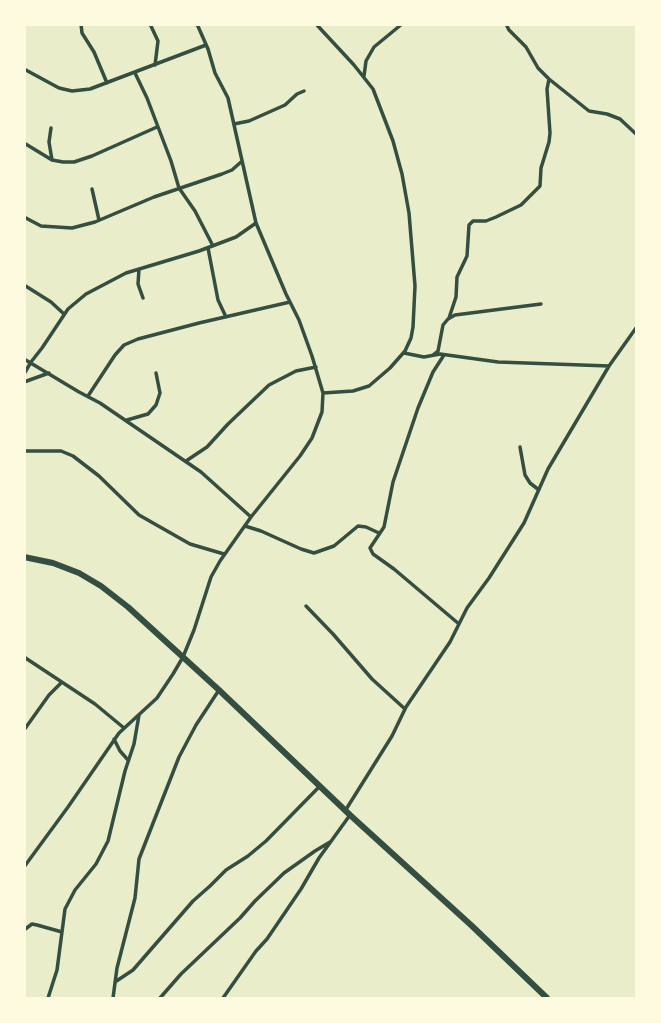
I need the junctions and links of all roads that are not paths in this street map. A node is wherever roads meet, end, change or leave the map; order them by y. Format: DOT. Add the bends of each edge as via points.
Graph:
graph roads {
  1 [pos="81,24"];
  2 [pos="150,24"];
  3 [pos="197,24"];
  4 [pos="316,24"];
  5 [pos="402,24"];
  6 [pos="506,24"];
  7 [pos="206,45"];
  8 [pos="155,65"];
  9 [pos="24,68"];
  10 [pos="135,73"];
  11 [pos="364,78"];
  12 [pos="549,79"];
  13 [pos="107,83"];
  14 [pos="304,91"];
  15 [pos="234,124"];
  16 [pos="158,127"];
  17 [pos="51,128"];
  18 [pos="636,134"];
  19 [pos="24,144"];
  20 [pos="52,160"];
  21 [pos="242,162"];
  22 [pos="179,188"];
  23 [pos="92,189"];
  24 [pos="24,217"];
  25 [pos="99,220"];
  26 [pos="256,223"];
  27 [pos="210,247"];
  28 [pos="139,269"];
  29 [pos="24,285"];
  30 [pos="143,298"];
  31 [pos="290,302"];
  32 [pos="541,304"];
  33 [pos="64,314"];
  34 [pos="226,317"];
  35 [pos="449,318"];
  36 [pos="636,328"];
  37 [pos="404,353"];
  38 [pos="444,355"];
  39 [pos="432,356"];
  40 [pos="24,359"];
  41 [pos="31,362"];
  42 [pos="609,366"];
  43 [pos="316,368"];
  44 [pos="24,373"];
  45 [pos="49,373"];
  46 [pos="156,373"];
  47 [pos="24,382"];
  48 [pos="323,393"];
  49 [pos="88,396"];
  50 [pos="126,421"];
  51 [pos="520,447"];
  52 [pos="24,452"];
  53 [pos="186,461"];
  54 [pos="539,490"];
  55 [pos="251,517"];
  56 [pos="245,526"];
  57 [pos="379,533"];
  58 [pos="225,554"];
  59 [pos="24,557"];
  60 [pos="306,606"];
  61 [pos="458,624"];
  62 [pos="24,657"];
  63 [pos="183,657"];
  64 [pos="62,682"];
  65 [pos="219,690"];
  66 [pos="405,709"];
  67 [pos="139,715"];
  68 [pos="124,728"];
  69 [pos="24,730"];
  70 [pos="114,738"];
  71 [pos="129,761"];
  72 [pos="319,786"];
  73 [pos="348,813"];
  74 [pos="330,842"];
  75 [pos="24,867"];
  76 [pos="24,930"];
  77 [pos="62,932"];
  78 [pos="115,982"];
  79 [pos="48,999"];
  80 [pos="113,999"];
  81 [pos="160,999"];
  82 [pos="223,999"];
  83 [pos="547,999"];
  1 -- 13 [label="street"];
  2 -- 8 [label="street" via="158,41"];
  3 -- 7 [label="street"];
  4 -- 11 [label="street"];
  5 -- 11 [label="street" via="374,47"];
  6 -- 12 [label="street"];
  7 -- 8 [label="street"];
  7 -- 15 [label="street"];
  8 -- 10 [label="street"];
  9 -- 13 [label="street" via="72,91"];
  10 -- 13 [label="street"];
  10 -- 16 [label="street"];
  11 -- 37 [label="street" via="373,89 393,141 410,213 415,286 413,327"];
  12 -- 18 [label="street" via="589,111 612,115"];
  12 -- 35 [label="street" via="550,133 540,186 521,205 469,225 467,256 457,277"];
  14 -- 15 [label="street" via="285,105"];
  15 -- 21 [label="street"];
  16 -- 20 [label="street" via="74,162"];
  16 -- 22 [label="street"];
  17 -- 20 [label="street"];
  19 -- 20 [label="street"];
  21 -- 22 [label="street" via="232,170"];
  21 -- 26 [label="street"];
  22 -- 25 [label="street"];
  22 -- 27 [label="street"];
  23 -- 25 [label="street"];
  24 -- 25 [label="street" via="55,228"];
  26 -- 27 [label="street"];
  26 -- 31 [label="street"];
  27 -- 28 [label="street"];
  27 -- 34 [label="street" via="218,300"];
  28 -- 30 [label="street"];
  28 -- 33 [label="street" via="86,294"];
  29 -- 33 [label="street"];
  31 -- 34 [label="street"];
  31 -- 43 [label="street"];
  32 -- 35 [label="street"];
  33 -- 41 [label="street"];
  34 -- 49 [label="street" via="124,345"];
  35 -- 39 [label="street"];
  36 -- 42 [label="street"];
  37 -- 39 [label="street"];
  37 -- 48 [label="street" via="369,386"];
  38 -- 39 [label="street"];
  38 -- 42 [label="street"];
  38 -- 57 [label="street" via="413,422"];
  40 -- 41 [label="street"];
  41 -- 44 [label="street"];
  41 -- 45 [label="street"];
  42 -- 54 [label="street"];
  43 -- 48 [label="street"];
  43 -- 53 [label="street" via="296,371 269,385"];
  45 -- 47 [label="street"];
  45 -- 49 [label="street"];
  46 -- 50 [label="street" via="160,393 156,405 148,414"];
  48 -- 55 [label="street" via="322,412 312,438"];
  49 -- 50 [label="street"];
  50 -- 53 [label="street"];
  51 -- 54 [label="street" via="525,475"];
  52 -- 58 [label="street" via="61,451 73,456 139,515 190,544"];
  53 -- 55 [label="street"];
  54 -- 61 [label="street" via="524,523"];
  55 -- 56 [label="street"];
  56 -- 57 [label="street" via="314,553 334,546 358,526"];
  56 -- 58 [label="street"];
  57 -- 61 [label="street" via="371,546 373,554"];
  58 -- 63 [label="street" via="211,577"];
  59 -- 63 [label="main road" via="53,563 102,586"];
  60 -- 66 [label="street"];
  61 -- 66 [label="street"];
  62 -- 64 [label="street"];
  63 -- 65 [label="main road"];
  63 -- 67 [label="street" via="157,698"];
  64 -- 68 [label="street"];
  64 -- 69 [label="street"];
  65 -- 72 [label="main road"];
  65 -- 78 [label="street" via="179,757 139,859 135,898"];
  66 -- 73 [label="street"];
  67 -- 68 [label="street"];
  67 -- 71 [label="street"];
  68 -- 70 [label="street"];
  70 -- 71 [label="street"];
  70 -- 75 [label="street"];
  71 -- 77 [label="street" via="108,841 69,901"];
  72 -- 73 [label="main road"];
  72 -- 78 [label="street" via="266,842 193,901 133,970"];
  73 -- 74 [label="street"];
  73 -- 83 [label="main road"];
  74 -- 81 [label="street" via="284,873"];
  74 -- 82 [label="street"];
  76 -- 77 [label="street" via="37,925"];
  77 -- 79 [label="street"];
  78 -- 80 [label="street"];
}
